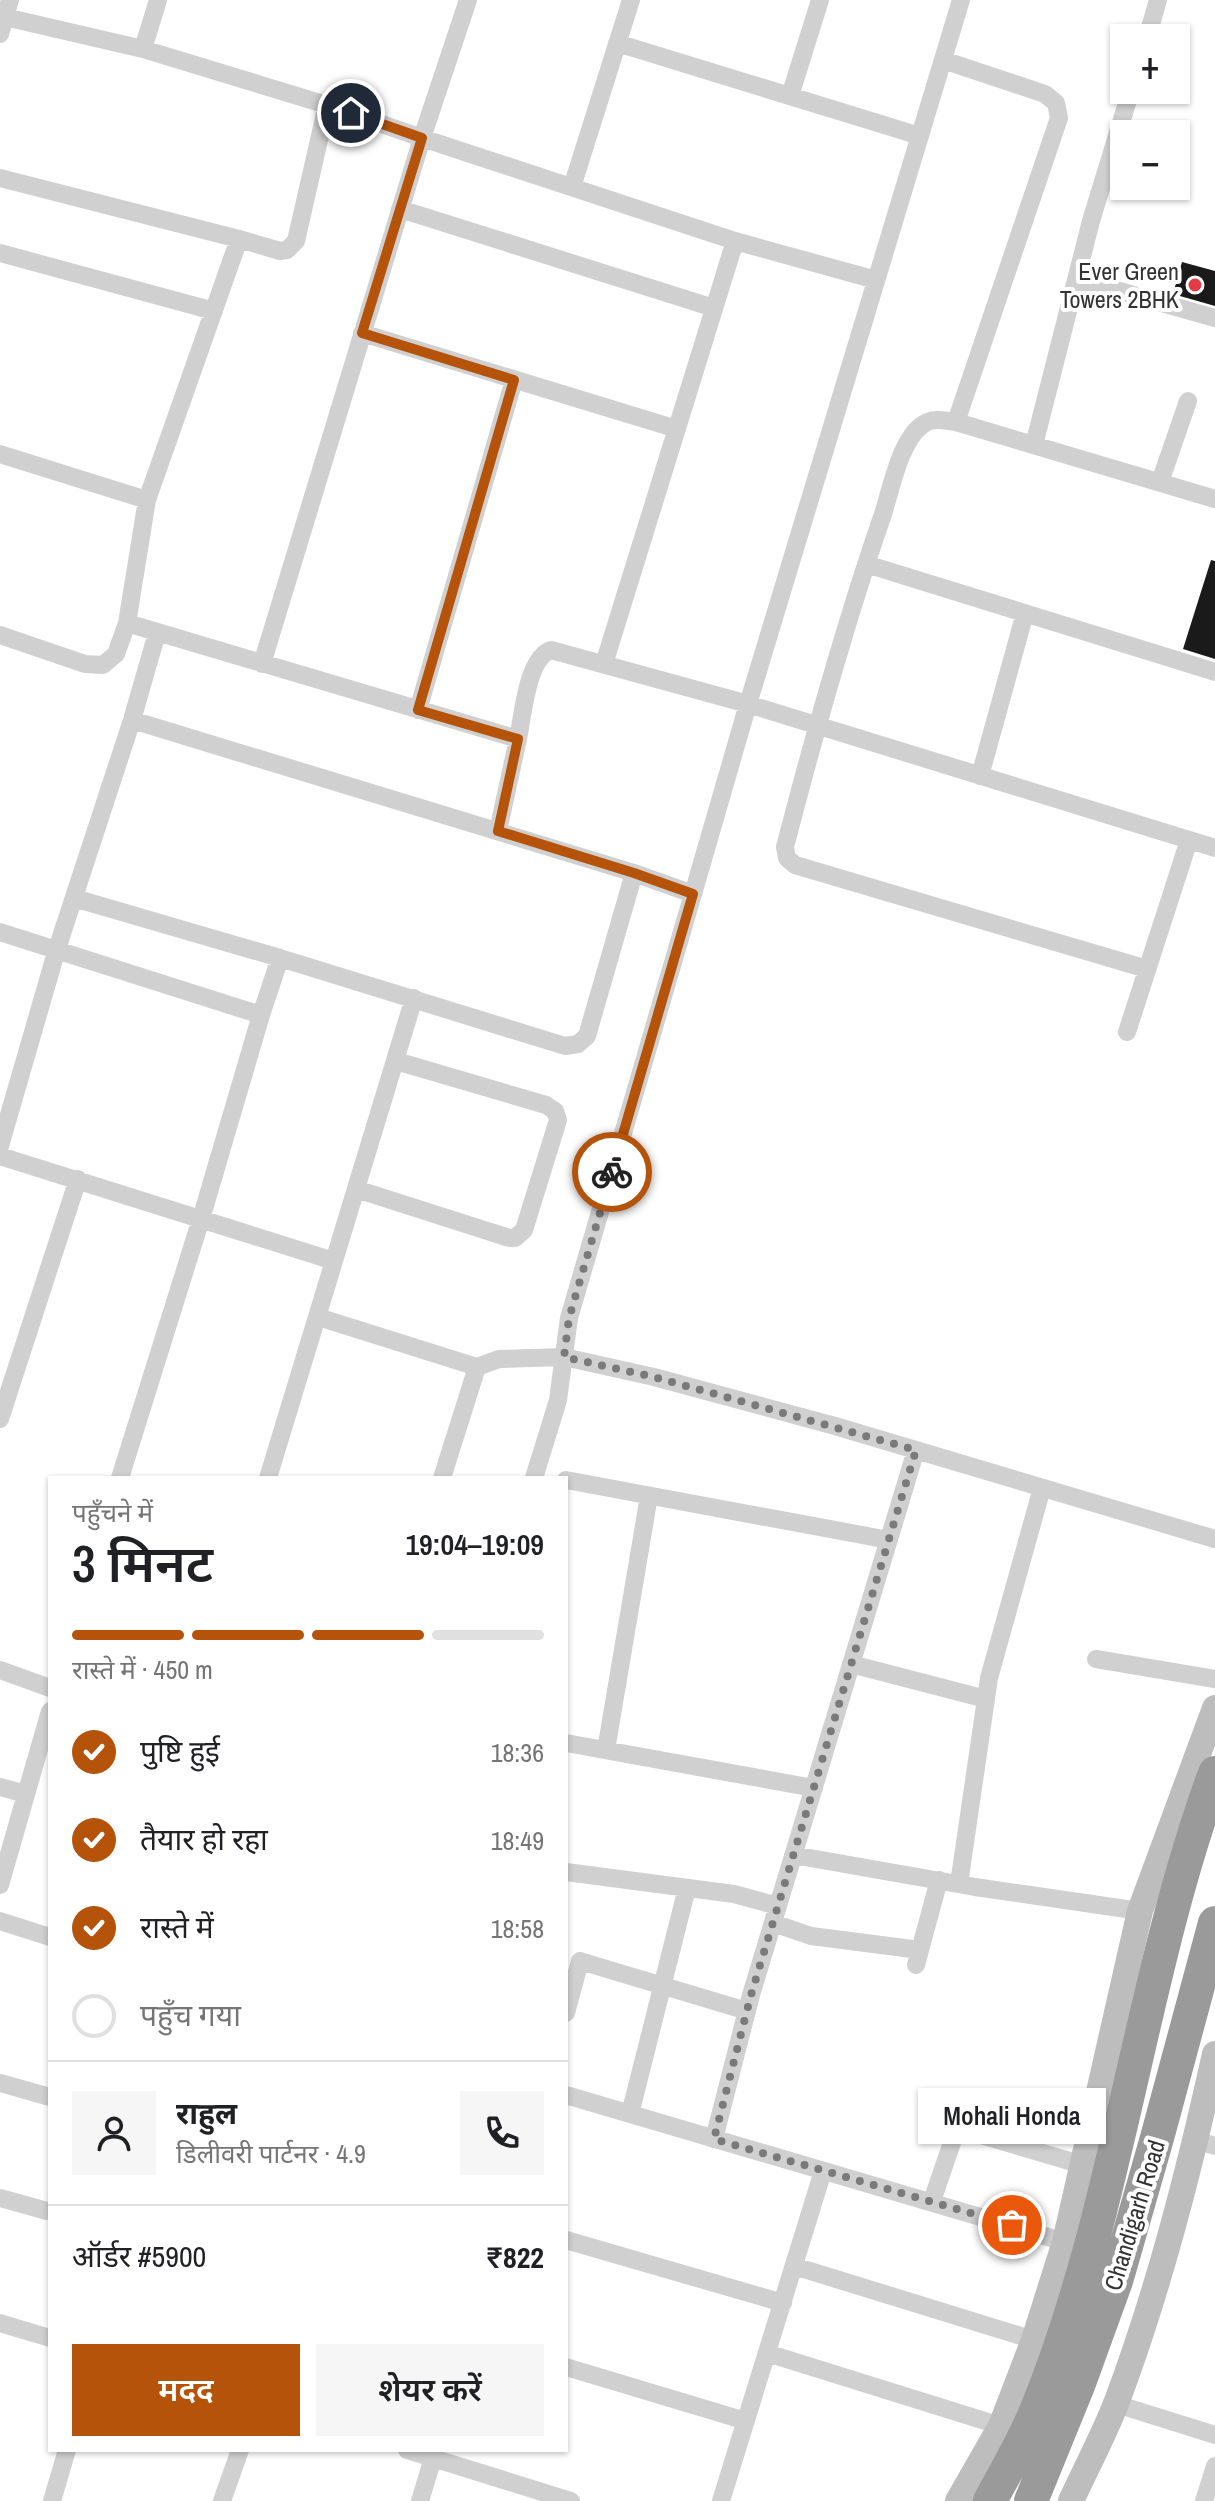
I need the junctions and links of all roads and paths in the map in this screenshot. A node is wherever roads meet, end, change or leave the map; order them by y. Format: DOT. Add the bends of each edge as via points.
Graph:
graph roads {
  1 [pos="158,0"];
  2 [pos="468,0"];
  3 [pos="631,0"];
  4 [pos="819,0"];
  5 [pos="961,0"];
  6 [pos="1158,0"];
  7 [pos="5,17"];
  8 [pos="1151,24"];
  9 [pos="617,43"];
  10 [pos="143,49"];
  11 [pos="943,60"];
  12 [pos="790,96"];
  13 [pos="1127,104"];
  14 [pos="327,105"];
  15 [pos="920,136"];
  16 [pos="422,138"];
  17 [pos="0,178"];
  18 [pos="572,187"];
  19 [pos="400,209"];
  20 [pos="239,239"];
  21 [pos="735,241"];
  22 [pos="0,253"];
  23 [pos="1077,279"];
  24 [pos="876,280"];
  25 [pos="714,308"];
  26 [pos="214,311"];
  27 [pos="1215,318"];
  28 [pos="362,333"];
  29 [pos="514,380"];
  30 [pos="1188,401"];
  31 [pos="956,422"];
  32 [pos="677,429"];
  33 [pos="1034,445"];
  34 [pos="0,454"];
  35 [pos="1160,482"];
  36 [pos="1215,499"];
  37 [pos="147,500"];
  38 [pos="866,564"];
  39 [pos="1025,613"];
  40 [pos="127,623"];
  41 [pos="157,633"];
  42 [pos="0,635"];
  43 [pos="262,664"];
  44 [pos="604,664"];
  45 [pos="1215,672"];
  46 [pos="748,704"];
  47 [pos="418,710"];
  48 [pos="132,720"];
  49 [pos="816,725"];
  50 [pos="518,739"];
  51 [pos="980,776"];
  52 [pos="498,831"];
  53 [pos="1189,840"];
  54 [pos="1215,848"];
  55 [pos="634,873"];
  56 [pos="693,894"];
  57 [pos="74,898"];
  58 [pos="0,932"];
  59 [pos="57,949"];
  60 [pos="280,958"];
  61 [pos="1147,969"];
  62 [pos="414,998"];
  63 [pos="261,1015"];
  64 [pos="1127,1032"];
  65 [pos="396,1061"];
  66 [pos="0,1146"];
  67 [pos="0,1156"];
  68 [pos="78,1179"];
  69 [pos="356,1189"];
  70 [pos="201,1219"];
  71 [pos="334,1261"];
  72 [pos="318,1317"];
  73 [pos="564,1357"];
  74 [pos="477,1367"];
  75 [pos="0,1419"];
  76 [pos="916,1450"];
  77 [pos="121,1476"];
  78 [pos="269,1476"];
  79 [pos="443,1476"];
  80 [pos="541,1476"];
  81 [pos="568,1480"];
  82 [pos="1042,1488"];
  83 [pos="649,1496"];
  84 [pos="1215,1539"];
  85 [pos="889,1540"];
  86 [pos="1096,1659"];
  87 [pos="851,1664"];
  88 [pos="0,1670"];
  89 [pos="1215,1679"];
  90 [pos="48,1687"];
  91 [pos="986,1699"];
  92 [pos="1215,1708"];
  93 [pos="48,1718"];
  94 [pos="568,1743"];
  95 [pos="606,1750"];
  96 [pos="1215,1773"];
  97 [pos="0,1787"];
  98 [pos="814,1788"];
  99 [pos="26,1794"];
  100 [pos="793,1855"];
  101 [pos="568,1872"];
  102 [pos="939,1880"];
  103 [pos="959,1884"];
  104 [pos="0,1885"];
  105 [pos="687,1888"];
  106 [pos="1140,1911"];
  107 [pos="776,1914"];
  108 [pos="0,1921"];
  109 [pos="1215,1923"];
  110 [pos="48,1936"];
  111 [pos="662,1985"];
  112 [pos="568,2003"];
  113 [pos="747,2011"];
  114 [pos="1215,2054"];
  115 [pos="0,2083"];
  116 [pos="48,2096"];
  117 [pos="568,2096"];
  118 [pos="630,2114"];
  119 [pos="714,2139"];
  120 [pos="1205,2143"];
  121 [pos="1083,2165"];
  122 [pos="823,2171"];
  123 [pos="0,2198"];
  124 [pos="932,2201"];
  125 [pos="47,2211"];
  126 [pos="568,2241"];
  127 [pos="1065,2242"];
  128 [pos="794,2266"];
  129 [pos="783,2303"];
  130 [pos="0,2323"];
  131 [pos="48,2337"];
  132 [pos="1034,2340"];
  133 [pos="767,2353"];
  134 [pos="568,2368"];
  135 [pos="1116,2404"];
  136 [pos="746,2421"];
  137 [pos="1001,2426"];
  138 [pos="1215,2435"];
  139 [pos="66,2452"];
  140 [pos="239,2452"];
  141 [pos="419,2453"];
  142 [pos="1215,2466"];
  143 [pos="566,2500"];
  144 [pos="52,2501"];
  145 [pos="222,2501"];
  146 [pos="420,2501"];
  147 [pos="721,2501"];
  148 [pos="958,2501"];
  149 [pos="990,2501"];
  150 [pos="1031,2501"];
  151 [pos="1071,2501"];
  152 [pos="1204,2501"];
  1 -- 10 [label="street"];
  2 -- 16 [label="street"];
  3 -- 9 [label="street"];
  4 -- 12 [label="street"];
  5 -- 11 [label="street"];
  6 -- 8 [label="street"];
  7 -- 10 [label="street"];
  9 -- 12 [label="street"];
  9 -- 18 [label="street"];
  10 -- 14 [label="street"];
  11 -- 15 [label="street"];
  11 -- 31 [label="street" via="1045,94 1056,103 1059,118"];
  12 -- 15 [label="street"];
  13 -- 23 [label="street"];
  14 -- 16 [label="street"];
  14 -- 20 [label="street" via="296,241 280,251"];
  15 -- 24 [label="street"];
  16 -- 18 [label="street"];
  16 -- 19 [label="street"];
  17 -- 20 [label="street"];
  18 -- 21 [label="street"];
  19 -- 25 [label="street"];
  19 -- 28 [label="street"];
  20 -- 26 [label="street"];
  21 -- 24 [label="street"];
  21 -- 25 [label="street"];
  22 -- 26 [label="street"];
  23 -- 27 [label="street"];
  23 -- 33 [label="street"];
  24 -- 46 [label="street"];
  25 -- 32 [label="street"];
  26 -- 37 [label="street"];
  28 -- 29 [label="street"];
  28 -- 43 [label="street"];
  29 -- 32 [label="street"];
  29 -- 47 [label="street"];
  30 -- 35 [label="street"];
  31 -- 33 [label="street"];
  31 -- 38 [label="street" via="937,419 922,424 907,442"];
  32 -- 44 [label="street"];
  33 -- 35 [label="street"];
  34 -- 37 [label="street"];
  35 -- 36 [label="street"];
  37 -- 40 [label="street"];
  38 -- 39 [label="street"];
  38 -- 49 [label="street"];
  39 -- 45 [label="street"];
  39 -- 51 [label="street"];
  40 -- 41 [label="street"];
  40 -- 42 [label="street" via="116,654 103,665 85,664"];
  41 -- 43 [label="street"];
  41 -- 48 [label="street"];
  43 -- 47 [label="street"];
  44 -- 46 [label="street"];
  44 -- 50 [label="street" via="543,652 534,664"];
  46 -- 49 [label="street"];
  46 -- 56 [label="street"];
  47 -- 50 [label="street"];
  48 -- 52 [label="street"];
  48 -- 57 [label="street"];
  49 -- 51 [label="street"];
  49 -- 61 [label="street" via="785,847 795,865"];
  50 -- 52 [label="street"];
  51 -- 53 [label="street"];
  52 -- 55 [label="street"];
  53 -- 54 [label="street"];
  53 -- 61 [label="street"];
  55 -- 56 [label="street"];
  55 -- 62 [label="street" via="587,1036 578,1044 565,1046"];
  56 -- 73 [label="street" via="569,1318"];
  57 -- 59 [label="street"];
  57 -- 60 [label="street"];
  58 -- 59 [label="street"];
  59 -- 63 [label="street"];
  59 -- 66 [label="street"];
  60 -- 62 [label="street"];
  60 -- 63 [label="street"];
  61 -- 64 [label="street"];
  62 -- 65 [label="street"];
  63 -- 70 [label="street"];
  65 -- 69 [label="street"];
  65 -- 69 [label="street" via="555,1111 558,1120 524,1230 509,1238"];
  67 -- 68 [label="street"];
  68 -- 70 [label="street"];
  68 -- 75 [label="street"];
  69 -- 71 [label="street"];
  70 -- 71 [label="street"];
  70 -- 77 [label="street"];
  71 -- 72 [label="street"];
  72 -- 74 [label="street"];
  72 -- 78 [label="street"];
  73 -- 74 [label="street" via="499,1359"];
  73 -- 76 [label="street"];
  73 -- 80 [label="street"];
  74 -- 79 [label="street"];
  76 -- 82 [label="street"];
  76 -- 85 [label="street"];
  81 -- 83 [label="street"];
  82 -- 84 [label="street"];
  82 -- 91 [label="street"];
  83 -- 85 [label="street"];
  83 -- 95 [label="street"];
  85 -- 87 [label="street"];
  86 -- 89 [label="street"];
  87 -- 91 [label="street"];
  87 -- 98 [label="street"];
  88 -- 90 [label="street"];
  91 -- 103 [label="street"];
  92 -- 106 [label="main road"];
  93 -- 99 [label="street"];
  94 -- 95 [label="street"];
  95 -- 98 [label="street"];
  96 -- 149 [label="highway" via="1159,1960 1080,2286 1036,2410"];
  97 -- 99 [label="street"];
  98 -- 100 [label="street"];
  99 -- 104 [label="street"];
  100 -- 102 [label="street"];
  100 -- 107 [label="street"];
  101 -- 105 [label="street"];
  102 -- 103 [label="street"];
  102 -- 107 [label="street" via="918,1958 811,1936"];
  103 -- 106 [label="street"];
  105 -- 107 [label="street" via="734,1894"];
  105 -- 111 [label="street"];
  106 -- 121 [label="main road"];
  107 -- 113 [label="street"];
  108 -- 110 [label="street"];
  109 -- 150 [label="highway, Chandigarh Road" via="1116,2281"];
  111 -- 112 [label="street" via="580,1961"];
  111 -- 113 [label="street"];
  111 -- 118 [label="street"];
  113 -- 119 [label="street"];
  114 -- 120 [label="main road"];
  115 -- 116 [label="street"];
  117 -- 118 [label="street"];
  118 -- 119 [label="street"];
  119 -- 122 [label="street"];
  120 -- 135 [label="main road"];
  121 -- 124 [label="street" via="957,2128"];
  121 -- 127 [label="main road"];
  122 -- 124 [label="street"];
  122 -- 128 [label="street"];
  123 -- 125 [label="street"];
  124 -- 127 [label="street"];
  126 -- 129 [label="street"];
  127 -- 132 [label="main road"];
  128 -- 129 [label="street"];
  128 -- 132 [label="street"];
  129 -- 133 [label="street"];
  130 -- 131 [label="street"];
  132 -- 137 [label="main road"];
  133 -- 136 [label="street"];
  133 -- 137 [label="street"];
  134 -- 136 [label="street"];
  135 -- 138 [label="street"];
  135 -- 151 [label="main road"];
  136 -- 147 [label="street"];
  137 -- 148 [label="main road"];
  139 -- 144 [label="street"];
  140 -- 145 [label="street"];
  141 -- 143 [label="street"];
  141 -- 146 [label="street"];
  142 -- 152 [label="street"];
}
